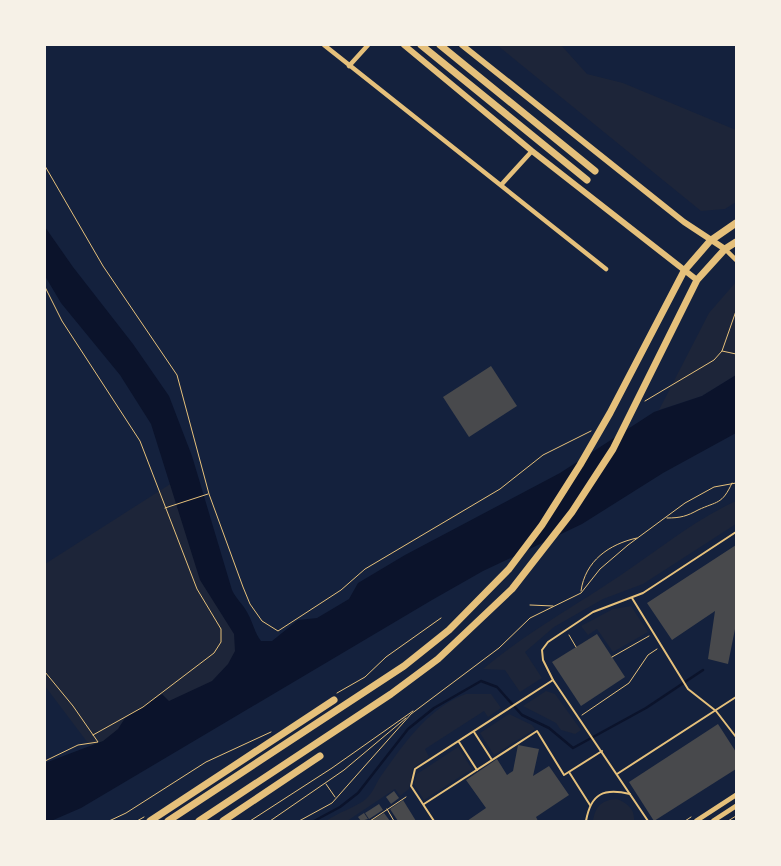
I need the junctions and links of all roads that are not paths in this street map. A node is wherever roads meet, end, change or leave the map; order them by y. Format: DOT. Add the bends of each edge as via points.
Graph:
graph roads {
  1 [pos="324,45"];
  2 [pos="368,45"];
  3 [pos="404,45"];
  4 [pos="421,45"];
  5 [pos="440,45"];
  6 [pos="462,45"];
  7 [pos="349,66"];
  8 [pos="532,151"];
  9 [pos="595,171"];
  10 [pos="587,180"];
  11 [pos="502,184"];
  12 [pos="736,223"];
  13 [pos="710,241"];
  14 [pos="736,242"];
  15 [pos="725,249"];
  16 [pos="736,260"];
  17 [pos="606,269"];
  18 [pos="684,271"];
  19 [pos="697,280"];
  20 [pos="736,532"];
  21 [pos="632,598"];
  22 [pos="553,680"];
  23 [pos="736,697"];
  24 [pos="332,698"];
  25 [pos="716,710"];
  26 [pos="474,731"];
  27 [pos="736,737"];
  28 [pos="458,741"];
  29 [pos="602,751"];
  30 [pos="320,756"];
  31 [pos="492,760"];
  32 [pos="476,770"];
  33 [pos="569,772"];
  34 [pos="617,774"];
  35 [pos="630,794"];
  36 [pos="736,795"];
  37 [pos="423,804"];
  38 [pos="590,805"];
  39 [pos="736,806"];
  40 [pos="644,814"];
  41 [pos="150,821"];
  42 [pos="168,821"];
  43 [pos="199,821"];
  44 [pos="223,821"];
  45 [pos="434,821"];
  46 [pos="586,821"];
  47 [pos="644,821"];
  48 [pos="648,821"];
  49 [pos="696,821"];
  50 [pos="713,821"];
  1 -- 7 [label="street"];
  2 -- 7 [label="street"];
  3 -- 8 [label="main road"];
  4 -- 10 [label="main road"];
  5 -- 9 [label="main road"];
  6 -- 13 [label="main road"];
  7 -- 11 [label="street"];
  8 -- 11 [label="street"];
  8 -- 18 [label="main road"];
  11 -- 17 [label="street"];
  12 -- 13 [label="main road"];
  13 -- 15 [label="main road"];
  13 -- 18 [label="main road"];
  14 -- 15 [label="main road"];
  15 -- 16 [label="street"];
  15 -- 19 [label="main road"];
  18 -- 19 [label="main road"];
  18 -- 42 [label="main road" via="610,413 542,525 509,569 449,630 404,666"];
  19 -- 43 [label="main road" via="613,449 572,512 512,589 438,659 391,694"];
  20 -- 21 [label="lane"];
  21 -- 22 [label="lane" via="600,609 548,642 542,650 543,660"];
  21 -- 25 [label="lane" via="688,689"];
  22 -- 26 [label="lane"];
  22 -- 29 [label="lane"];
  23 -- 25 [label="lane"];
  24 -- 41 [label="main road"];
  25 -- 27 [label="lane"];
  25 -- 34 [label="lane"];
  26 -- 28 [label="lane"];
  26 -- 31 [label="lane"];
  28 -- 32 [label="lane"];
  28 -- 37 [label="lane" via="415,769 411,786"];
  29 -- 33 [label="lane"];
  29 -- 34 [label="lane"];
  30 -- 44 [label="main road"];
  31 -- 32 [label="lane"];
  31 -- 33 [label="lane" via="536,731 564,775"];
  32 -- 37 [label="lane"];
  33 -- 38 [label="lane"];
  34 -- 35 [label="lane"];
  35 -- 38 [label="lane" via="613,790 599,795"];
  35 -- 40 [label="lane"];
  36 -- 49 [label="street"];
  37 -- 45 [label="lane"];
  38 -- 46 [label="lane"];
  39 -- 50 [label="street"];
  40 -- 47 [label="lane"];
  40 -- 48 [label="lane"];
}
